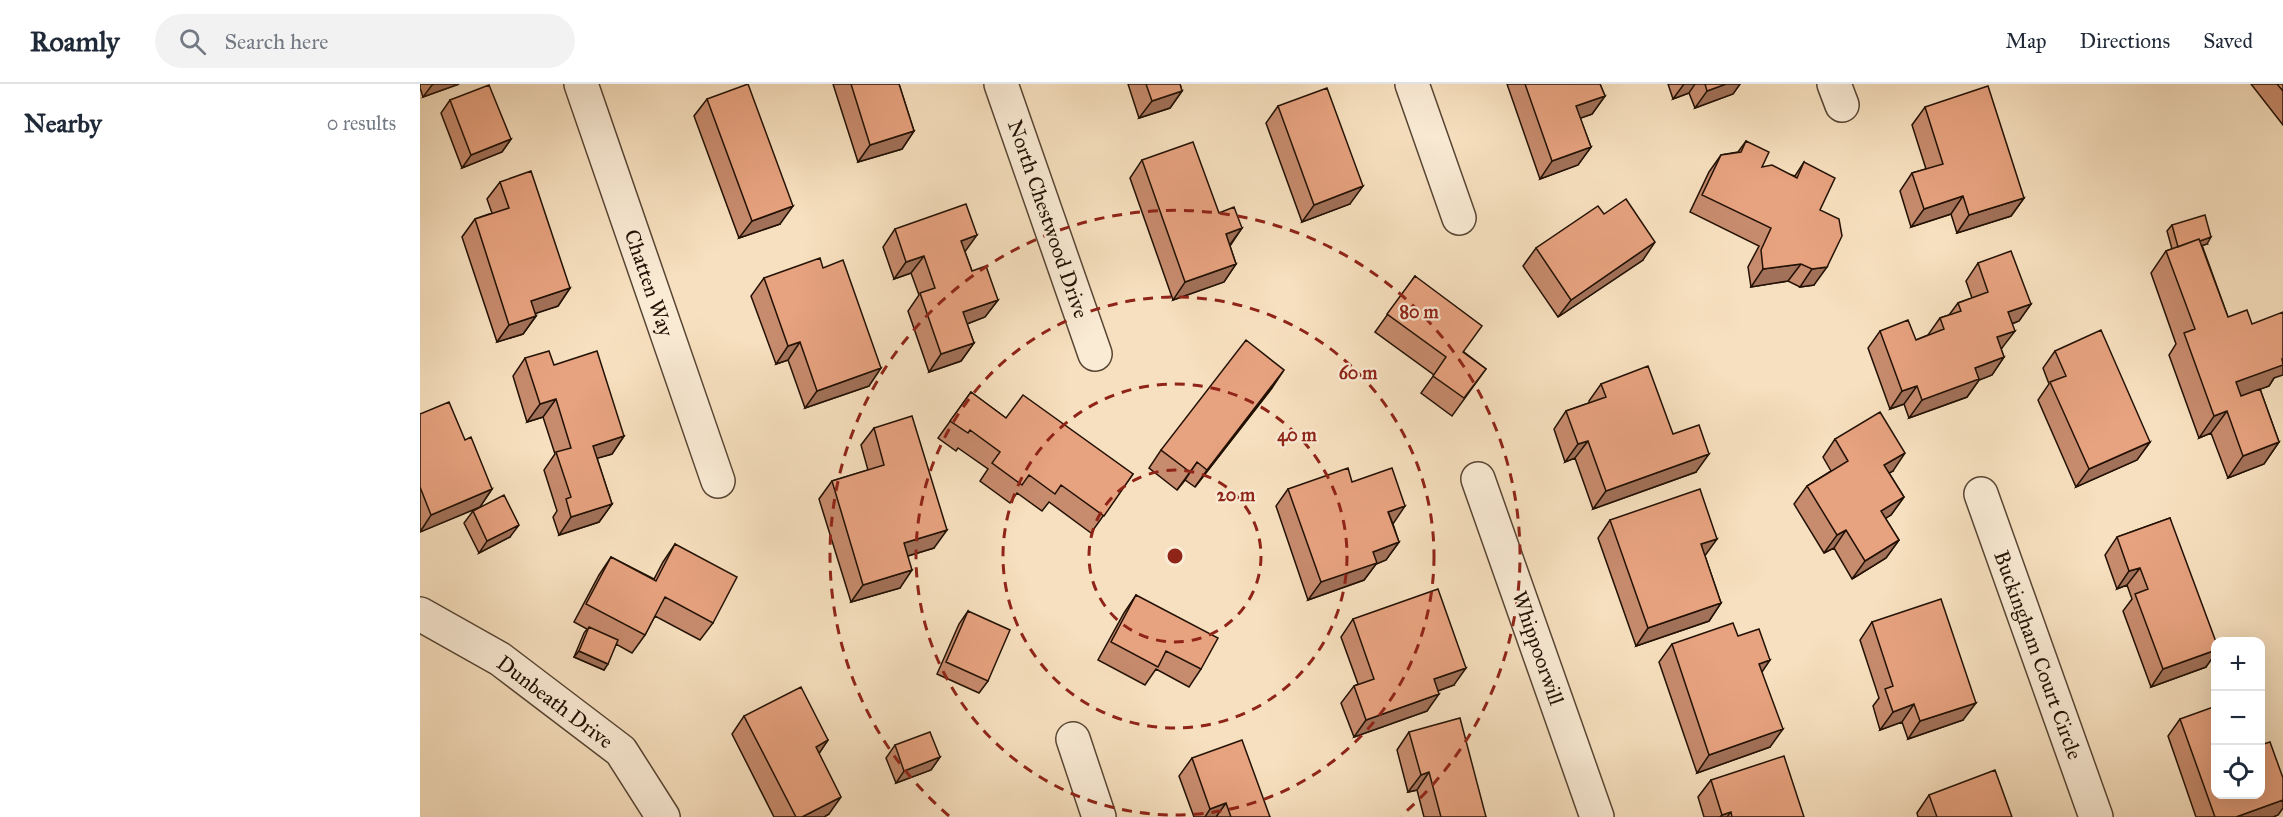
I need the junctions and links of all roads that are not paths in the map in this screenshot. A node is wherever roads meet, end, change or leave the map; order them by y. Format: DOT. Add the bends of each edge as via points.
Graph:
graph roads {
  1 [pos="581,84"];
  2 [pos="1000,84"];
  3 [pos="1412,84"];
  4 [pos="1459,218"];
  5 [pos="1095,354"];
  6 [pos="1478,479"];
  7 [pos="718,481"];
  8 [pos="1981,494"];
  9 [pos="420,614"];
  10 [pos="1072,739"];
  11 [pos="663,817"];
  12 [pos="1099,817"];
  13 [pos="1597,817"];
  14 [pos="2096,817"];
  1 -- 7 [label="street, Chatten Way"];
  2 -- 5 [label="street, North Chestwood Drive"];
  3 -- 4 [label="street"];
  6 -- 13 [label="street, Whippoorwill"];
  8 -- 14 [label="street, Buckingham Court Circle"];
  9 -- 11 [label="street, Dunbeath Drive" via="500,659 621,752"];
  10 -- 12 [label="street"];
}
